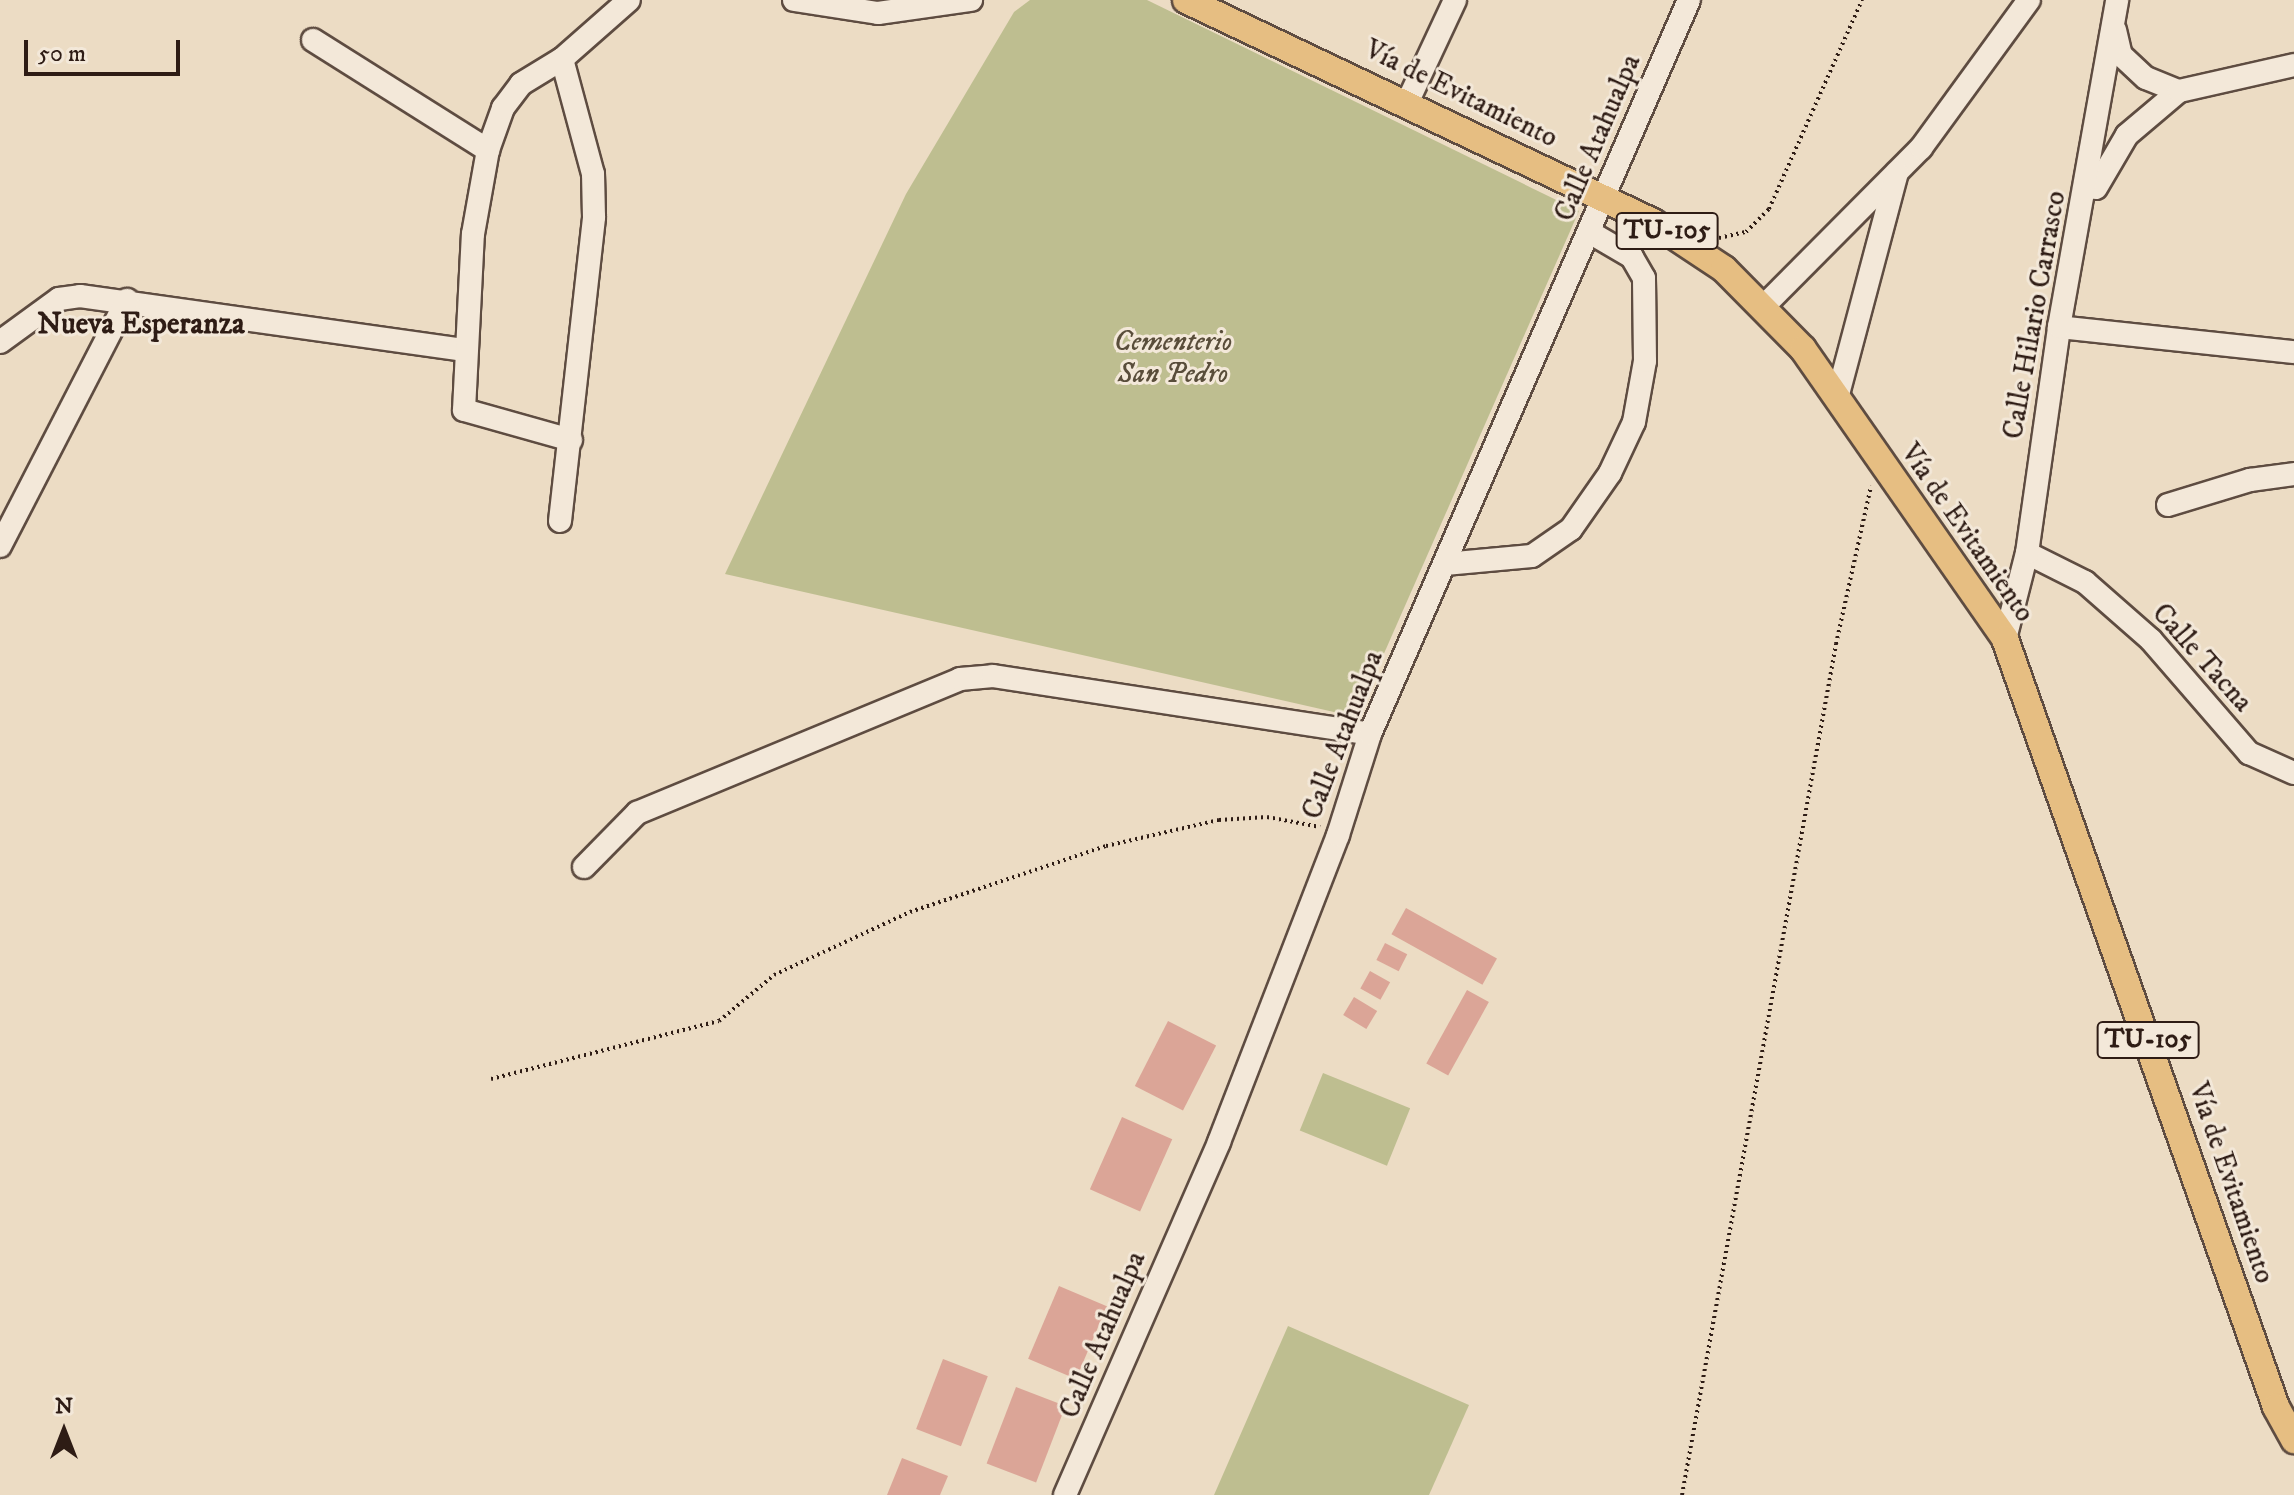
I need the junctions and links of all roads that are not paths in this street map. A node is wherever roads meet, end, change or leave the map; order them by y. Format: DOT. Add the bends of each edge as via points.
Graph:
graph roads {
  1 [pos="629,0"];
  2 [pos="794,0"];
  3 [pos="971,0"];
  4 [pos="1455,0"];
  5 [pos="1689,0"];
  6 [pos="2029,0"];
  7 [pos="1196,2"];
  8 [pos="2115,11"];
  9 [pos="313,40"];
  10 [pos="562,59"];
  11 [pos="2294,65"];
  12 [pos="2179,91"];
  13 [pos="1408,101"];
  14 [pos="488,150"];
  15 [pos="1898,172"];
  16 [pos="1604,201"];
  17 [pos="2083,219"];
  18 [pos="1591,233"];
  19 [pos="127,300"];
  20 [pos="1764,306"];
  21 [pos="2059,327"];
  22 [pos="0,342"];
  23 [pos="463,350"];
  24 [pos="2294,352"];
  25 [pos="1837,398"];
  26 [pos="571,440"];
  27 [pos="2294,474"];
  28 [pos="2168,505"];
  29 [pos="560,521"];
  30 [pos="0,546"];
  31 [pos="2027,553"];
  32 [pos="1445,564"];
  33 [pos="2005,639"];
  34 [pos="1370,734"];
  35 [pos="2294,773"];
  36 [pos="584,867"];
  37 [pos="2294,1440"];
  38 [pos="1065,1495"];
  1 -- 10 [label="street"];
  2 -- 3 [label="street" via="878,13"];
  4 -- 13 [label="street"];
  5 -- 16 [label="street, Calle Atahualpa"];
  6 -- 15 [label="street" via="1973,83"];
  7 -- 13 [label="main road, Vía de Evitamiento / TU-105"];
  8 -- 12 [label="street" via="2121,55 2146,78"];
  8 -- 17 [label="street, Calle Hilario Carrasco"];
  9 -- 14 [label="street"];
  10 -- 14 [label="street" via="521,84"];
  10 -- 26 [label="street" via="593,174 594,217"];
  11 -- 12 [label="street"];
  12 -- 17 [label="street" via="2127,135"];
  13 -- 16 [label="main road, Vía de Evitamiento / TU-105"];
  14 -- 23 [label="street"];
  15 -- 20 [label="street"];
  15 -- 25 [label="street"];
  16 -- 18 [label="street, Calle Atahualpa"];
  16 -- 20 [label="main road, Vía de Evitamiento / TU-105" via="1690,246"];
  17 -- 21 [label="street, Calle Hilario Carrasco"];
  18 -- 32 [label="street, Calle Atahualpa"];
  18 -- 32 [label="street" via="1632,257 1644,278 1645,361 1634,422 1610,473 1571,529 1532,556"];
  19 -- 22 [label="street" via="59,299"];
  19 -- 23 [label="street"];
  19 -- 30 [label="street"];
  20 -- 25 [label="main road, Vía de Evitamiento / TU-105"];
  21 -- 24 [label="street"];
  21 -- 31 [label="street, Calle Hilario Carrasco"];
  23 -- 26 [label="street" via="464,410"];
  25 -- 33 [label="main road, Vía de Evitamiento / TU-105"];
  26 -- 29 [label="street"];
  27 -- 28 [label="street"];
  31 -- 33 [label="street, Calle Hilario Carrasco"];
  31 -- 35 [label="street, Calle Tacna" via="2085,582 2151,640 2249,753"];
  32 -- 34 [label="street, Calle Atahualpa"];
  33 -- 37 [label="main road, Vía de Evitamiento / TU-105" via="2271,1394"];
  34 -- 36 [label="street" via="993,676 960,679 637,813"];
  34 -- 38 [label="street, Calle Atahualpa" via="1338,835 1219,1142"];
}
